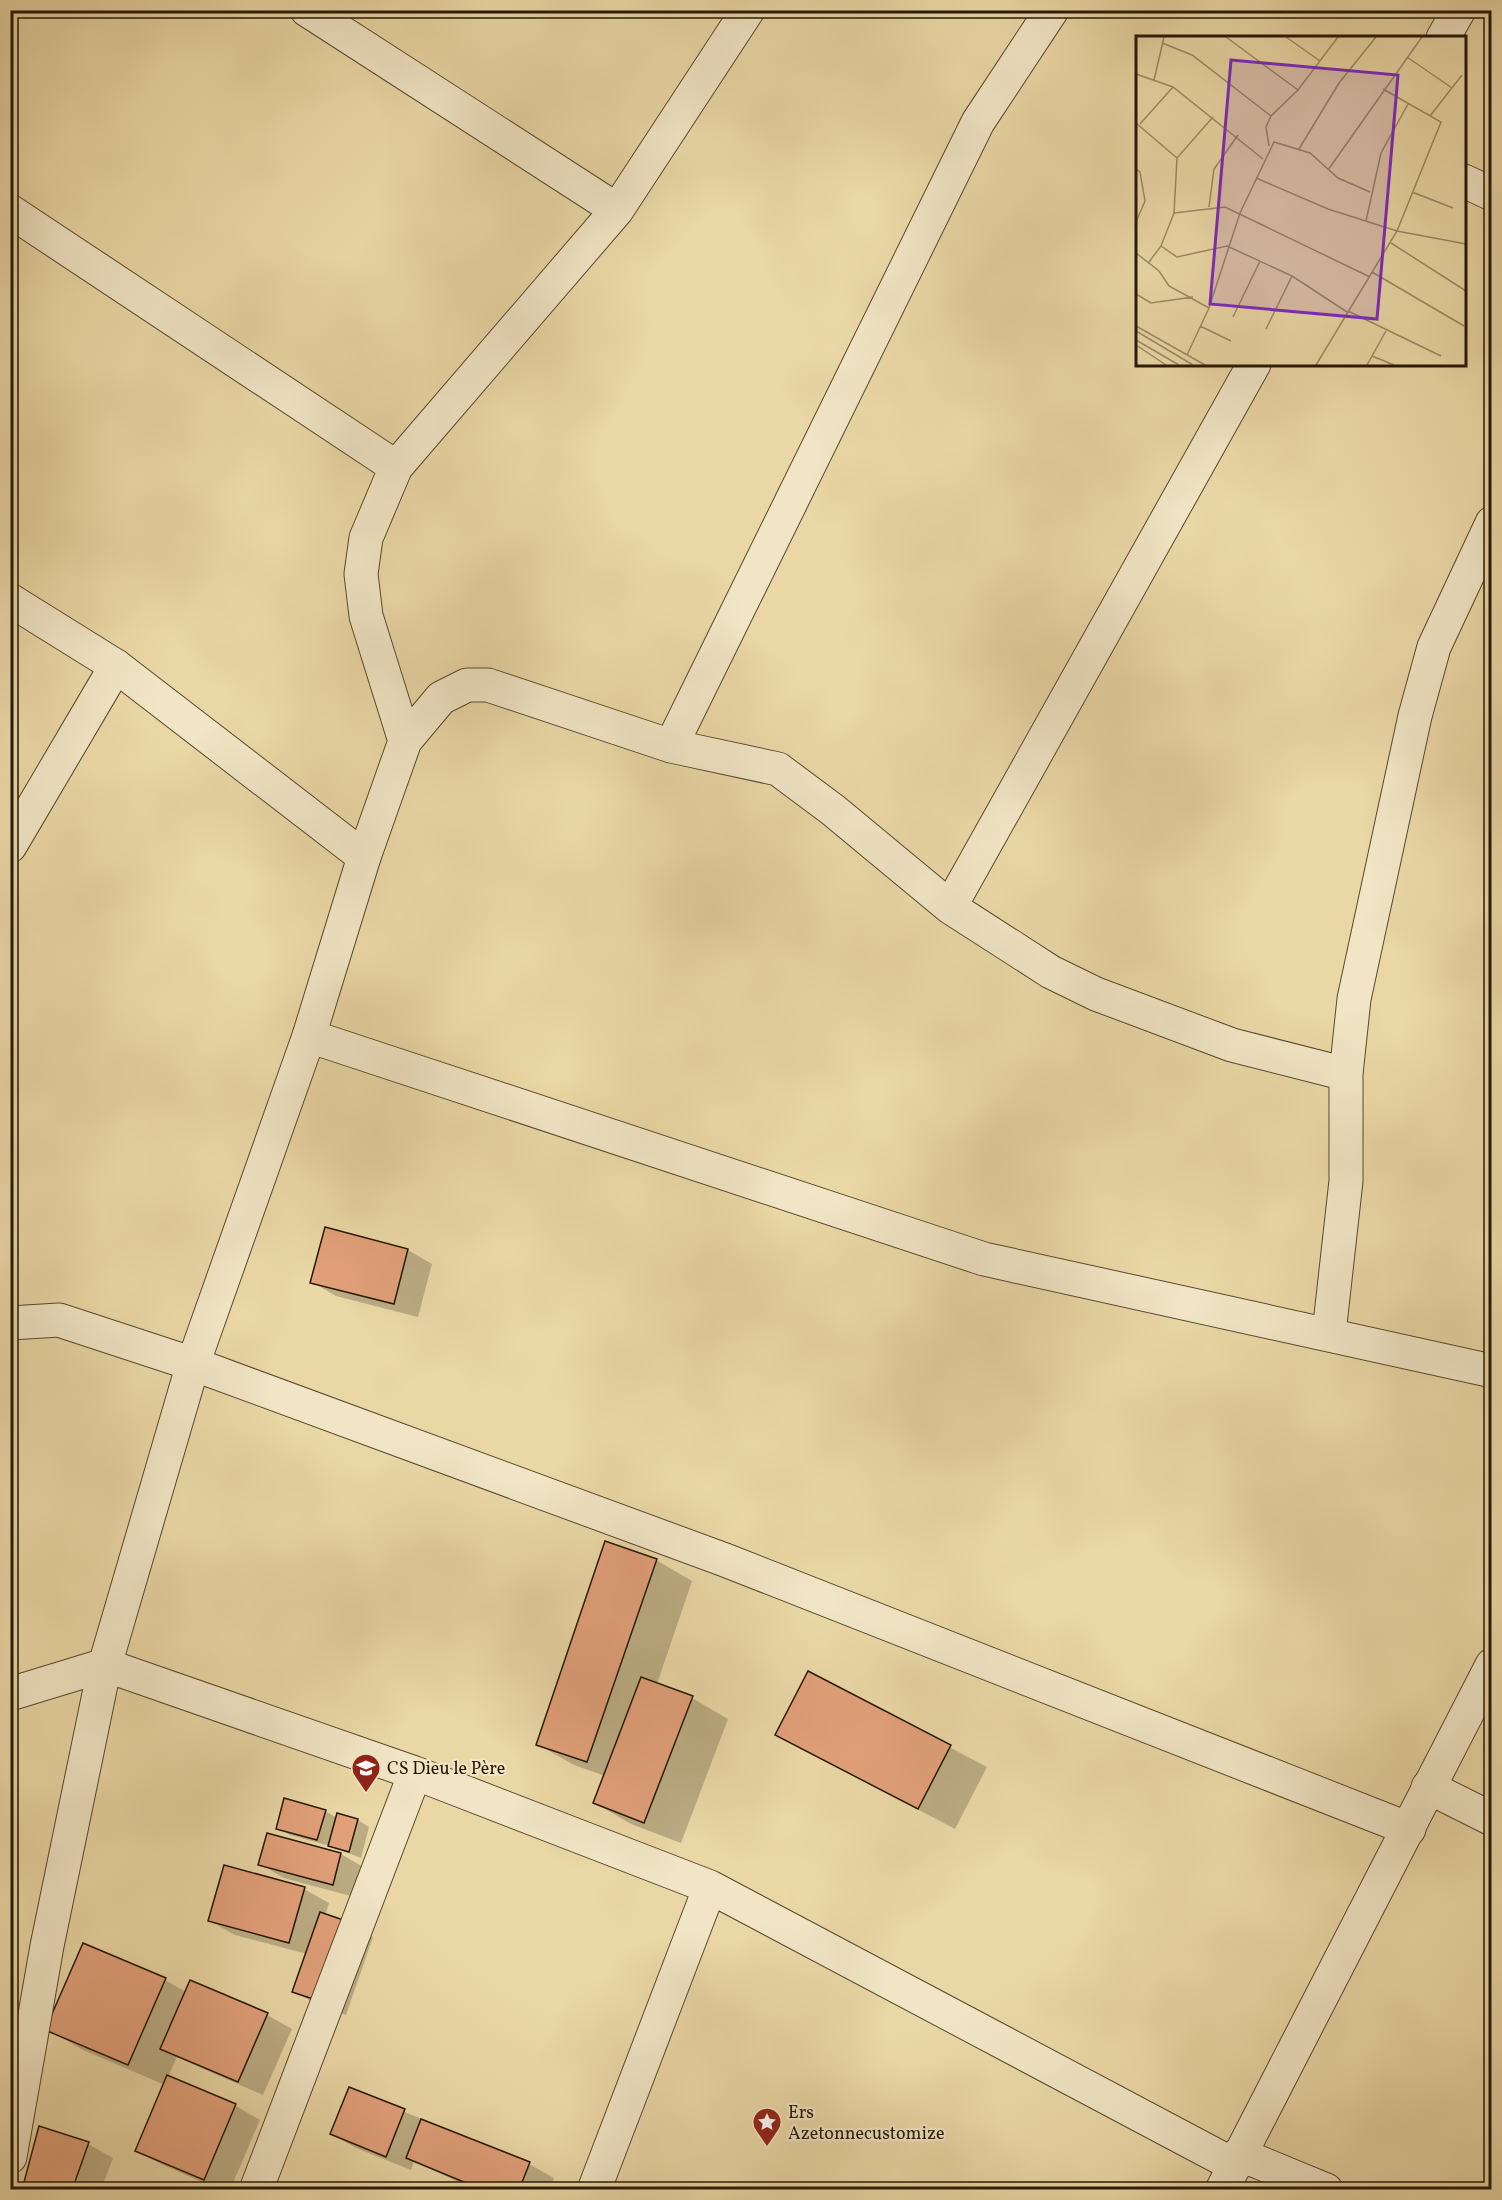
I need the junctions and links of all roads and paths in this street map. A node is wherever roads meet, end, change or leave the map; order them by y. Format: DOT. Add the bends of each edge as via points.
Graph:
graph roads {
  1 [pos="307,10"];
  2 [pos="748,10"];
  3 [pos="1052,10"];
  4 [pos="1459,10"];
  5 [pos="1444,36"];
  6 [pos="1466,182"];
  7 [pos="1491,194"];
  8 [pos="617,210"];
  9 [pos="10,211"];
  10 [pos="1253,366"];
  11 [pos="396,467"];
  12 [pos="1491,523"];
  13 [pos="10,600"];
  14 [pos="116,666"];
  15 [pos="405,741"];
  16 [pos="671,746"];
  17 [pos="10,846"];
  18 [pos="364,857"];
  19 [pos="950,907"];
  20 [pos="309,1036"];
  21 [pos="1346,1074"];
  22 [pos="10,1323"];
  23 [pos="1329,1333"];
  24 [pos="193,1364"];
  25 [pos="1491,1371"];
  26 [pos="105,1665"];
  27 [pos="1491,1665"];
  28 [pos="10,1694"];
  29 [pos="415,1773"];
  30 [pos="1428,1787"];
  31 [pos="1491,1819"];
  32 [pos="1409,1829"];
  33 [pos="710,1887"];
  34 [pos="10,2157"];
  35 [pos="1231,2169"];
  36 [pos="256,2190"];
  37 [pos="594,2190"];
  38 [pos="1326,2190"];
  1 -- 8 [label="street"];
  2 -- 8 [label="street"];
  3 -- 16 [label="street" via="978,122"];
  4 -- 5 [label="street"];
  6 -- 7 [label="street"];
  8 -- 11 [label="street"];
  9 -- 11 [label="street"];
  10 -- 19 [label="street"];
  11 -- 15 [label="street" via="366,538 361,574 369,625"];
  12 -- 21 [label="street" via="1434,647 1415,716 1354,999"];
  13 -- 14 [label="street"];
  14 -- 17 [label="street"];
  14 -- 18 [label="street"];
  15 -- 16 [label="street" via="441,698 467,685 488,685"];
  15 -- 18 [label="street"];
  16 -- 19 [label="street" via="778,769"];
  18 -- 20 [label="street"];
  19 -- 21 [label="street" via="1051,972 1096,994 1233,1046"];
  20 -- 23 [label="street" via="984,1259"];
  20 -- 24 [label="street"];
  21 -- 23 [label="street" via="1346,1181"];
  22 -- 24 [label="street" via="59,1320"];
  23 -- 25 [label="street"];
  24 -- 26 [label="street"];
  24 -- 32 [label="street" via="725,1560"];
  26 -- 28 [label="street"];
  26 -- 29 [label="street"];
  26 -- 34 [label="street" via="47,1946"];
  27 -- 30 [label="street"];
  29 -- 33 [label="street"];
  29 -- 36 [label="street"];
  30 -- 31 [label="street"];
  30 -- 32 [label="street"];
  32 -- 35 [label="street"];
  33 -- 35 [label="street"];
  33 -- 37 [label="street"];
  35 -- 38 [label="street"];
}
